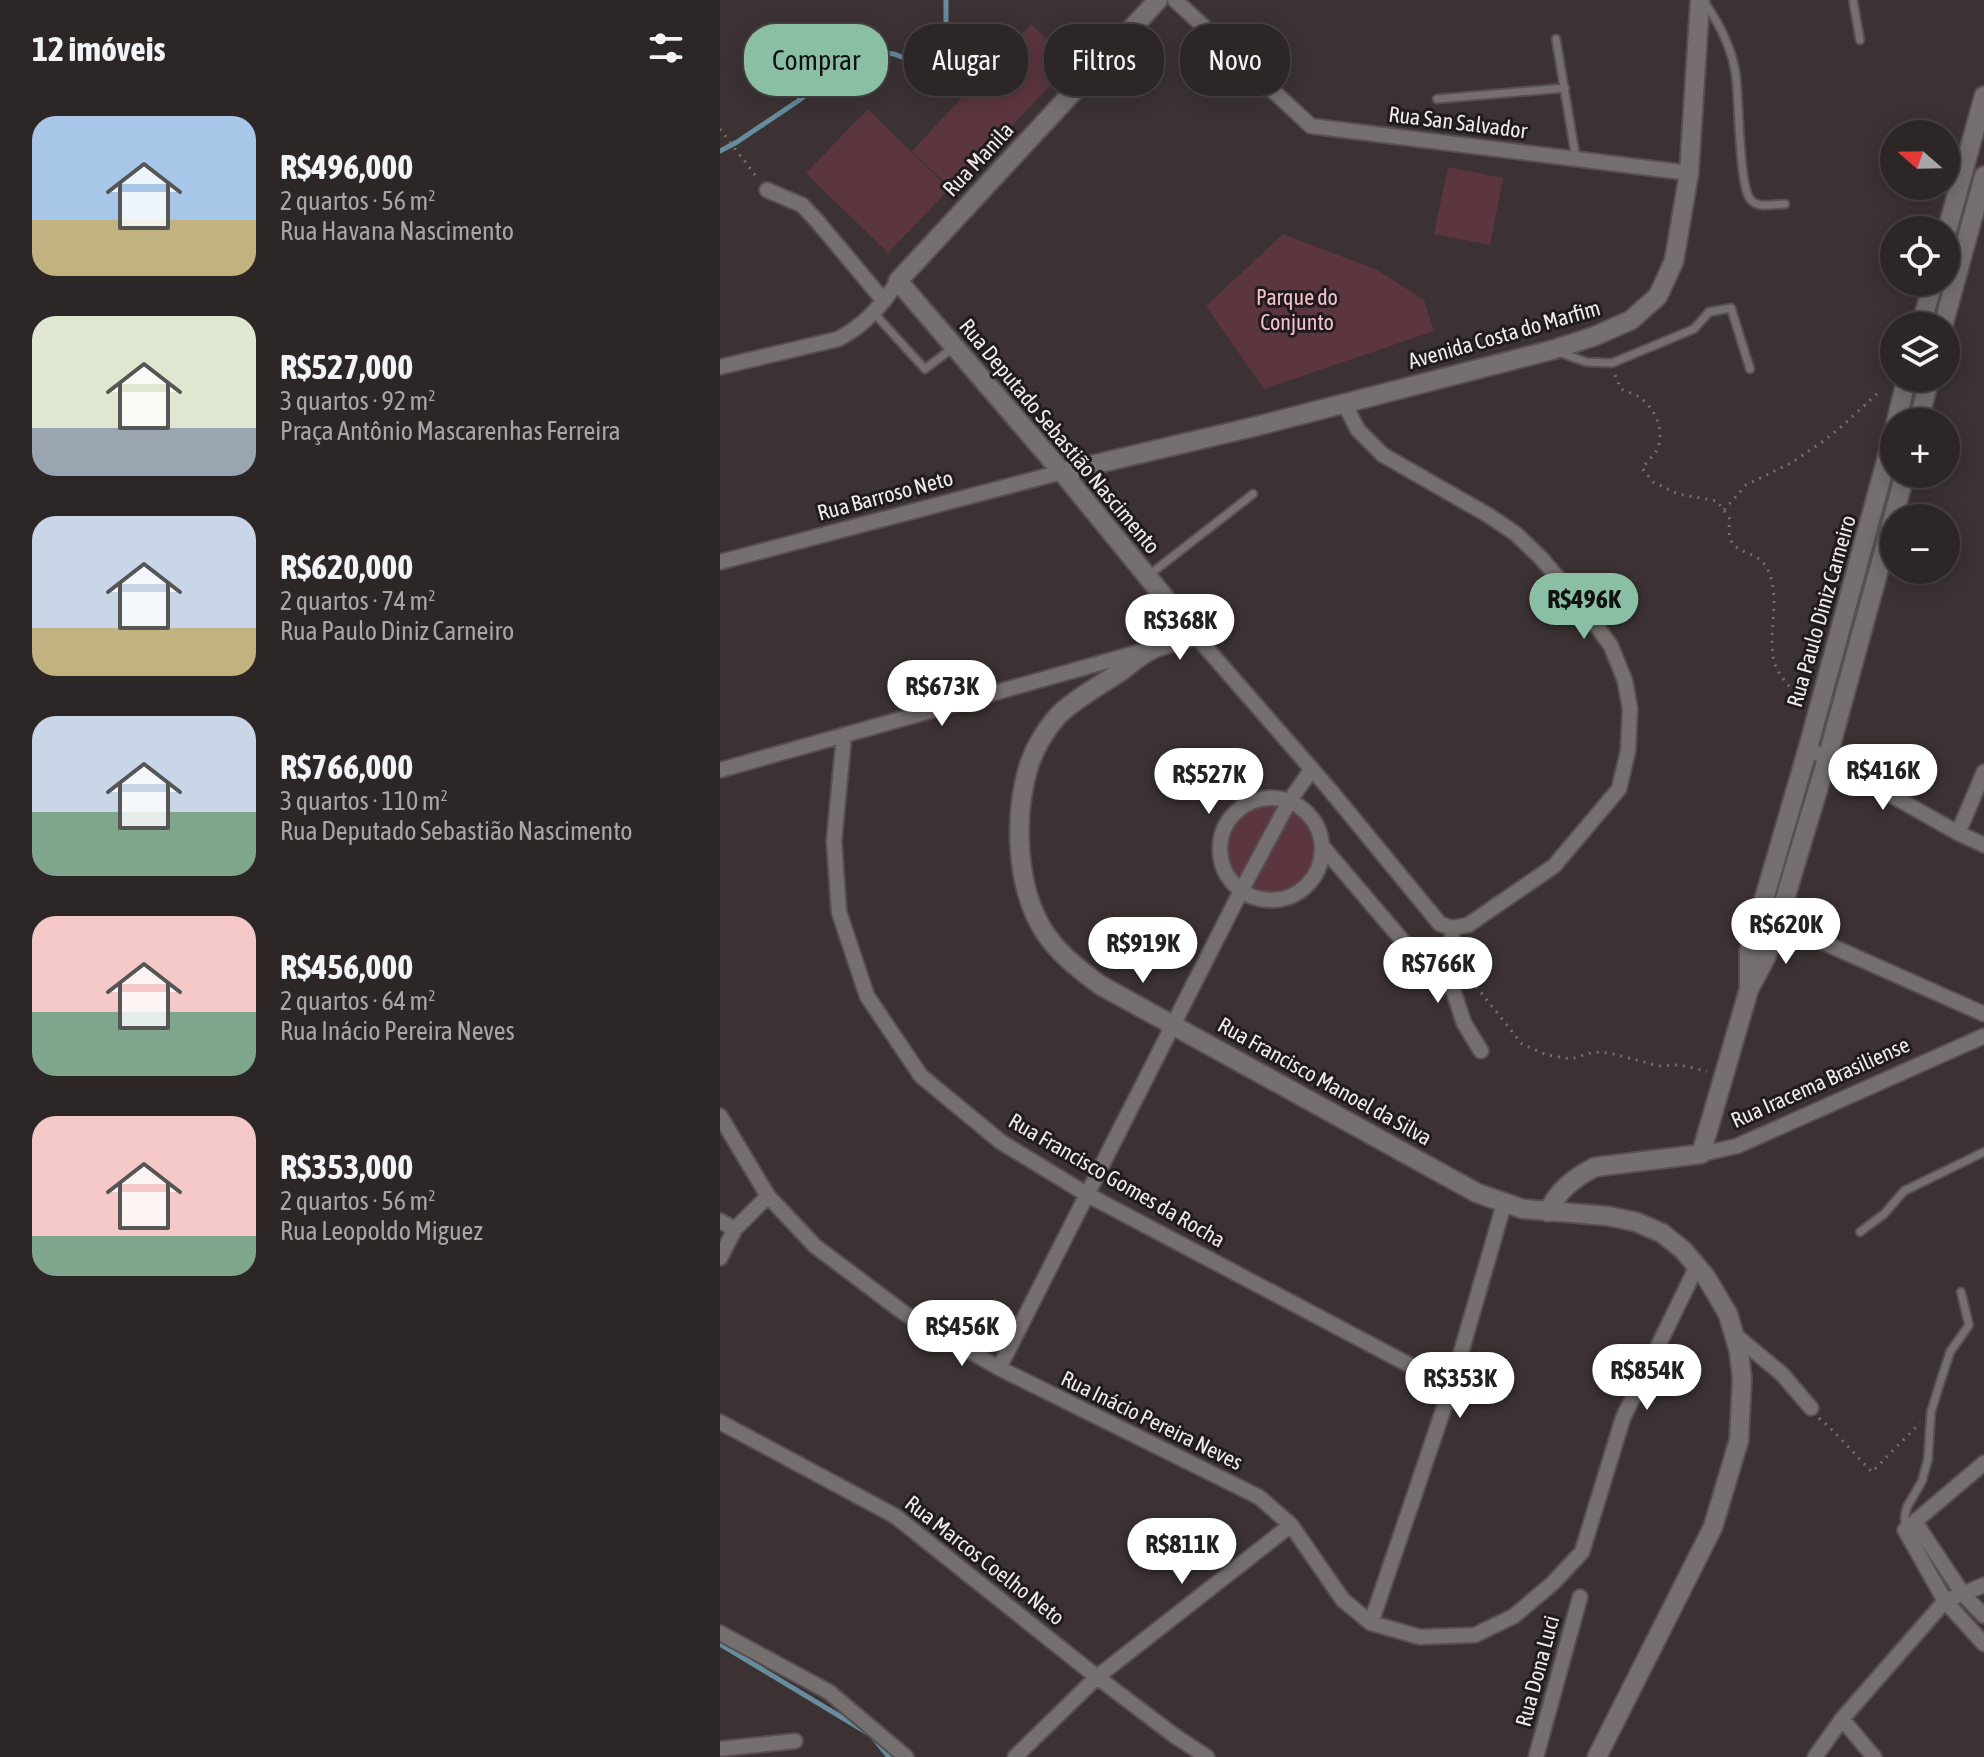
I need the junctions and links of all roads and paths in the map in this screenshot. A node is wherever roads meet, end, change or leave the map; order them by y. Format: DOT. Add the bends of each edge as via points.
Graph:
graph roads {
  1 [pos="1158,0"];
  2 [pos="1175,0"];
  3 [pos="1701,0"];
  4 [pos="1853,0"];
  5 [pos="1556,39"];
  6 [pos="1860,40"];
  7 [pos="1565,88"];
  8 [pos="1984,96"];
  9 [pos="1437,99"];
  10 [pos="720,129"];
  11 [pos="1576,159"];
  12 [pos="1689,173"];
  13 [pos="1984,176"];
  14 [pos="767,190"];
  15 [pos="1785,204"];
  16 [pos="1951,216"];
  17 [pos="898,281"];
  18 [pos="884,301"];
  19 [pos="873,312"];
  20 [pos="1947,312"];
  21 [pos="954,347"];
  22 [pos="1552,350"];
  23 [pos="1612,363"];
  24 [pos="720,367"];
  25 [pos="1750,369"];
  26 [pos="1879,392"];
  27 [pos="1344,403"];
  28 [pos="1062,472"];
  29 [pos="1880,488"];
  30 [pos="1886,488"];
  31 [pos="1901,488"];
  32 [pos="1900,493"];
  33 [pos="1253,494"];
  34 [pos="1724,510"];
  35 [pos="720,562"];
  36 [pos="1147,576"];
  37 [pos="1196,636"];
  38 [pos="1153,649"];
  39 [pos="1798,697"];
  40 [pos="844,736"];
  41 [pos="1808,748"];
  42 [pos="1827,759"];
  43 [pos="1312,769"];
  44 [pos="720,770"];
  45 [pos="1984,772"];
  46 [pos="1290,800"];
  47 [pos="1958,833"];
  48 [pos="1984,845"];
  49 [pos="1322,846"];
  50 [pos="1241,891"];
  51 [pos="1759,914"];
  52 [pos="1778,922"];
  53 [pos="1452,935"];
  54 [pos="1414,954"];
  55 [pos="1457,961"];
  56 [pos="1450,981"];
  57 [pos="1749,989"];
  58 [pos="1984,1014"];
  59 [pos="1173,1024"];
  60 [pos="1984,1036"];
  61 [pos="1481,1051"];
  62 [pos="1725,1076"];
  63 [pos="720,1116"];
  64 [pos="1984,1152"];
  65 [pos="1701,1154"];
  66 [pos="1088,1195"];
  67 [pos="768,1196"];
  68 [pos="1504,1204"];
  69 [pos="1548,1212"];
  70 [pos="720,1221"];
  71 [pos="735,1229"];
  72 [pos="1860,1232"];
  73 [pos="720,1258"];
  74 [pos="1697,1266"];
  75 [pos="1961,1292"];
  76 [pos="1735,1335"];
  77 [pos="999,1368"];
  78 [pos="1451,1387"];
  79 [pos="1811,1408"];
  80 [pos="1931,1412"];
  81 [pos="720,1422"];
  82 [pos="1984,1463"];
  83 [pos="1291,1525"];
  84 [pos="1910,1526"];
  85 [pos="1984,1585"];
  86 [pos="1963,1594"];
  87 [pos="1580,1597"];
  88 [pos="1945,1601"];
  89 [pos="1984,1616"];
  90 [pos="1371,1623"];
  91 [pos="720,1633"];
  92 [pos="1984,1644"];
  93 [pos="1097,1677"];
  94 [pos="1842,1719"];
  95 [pos="795,1741"];
  96 [pos="720,1749"];
  97 [pos="906,1757"];
  98 [pos="1015,1757"];
  99 [pos="1207,1757"];
  100 [pos="1536,1757"];
  101 [pos="1597,1757"];
  102 [pos="1815,1757"];
  103 [pos="1874,1757"];
  1 -- 17 [label="street, Rua Manila"];
  2 -- 11 [label="street, Rua San Salvador" via="1311,126"];
  3 -- 12 [label="street, Avenida Costa do Marfim"];
  3 -- 15 [label="lane" via="1727,42 1736,74 1749,199 1758,205"];
  4 -- 6 [label="lane"];
  5 -- 7 [label="lane"];
  7 -- 9 [label="lane"];
  7 -- 11 [label="lane"];
  8 -- 16 [label="street"];
  10 -- 14 [label="path"];
  11 -- 12 [label="street, Rua San Salvador"];
  12 -- 22 [label="street, Avenida Costa do Marfim" via="1674,261 1658,296 1631,320"];
  13 -- 20 [label="street"];
  14 -- 18 [label="street" via="802,205"];
  17 -- 18 [label="street"];
  17 -- 21 [label="street, Rua Deputado Sebastião Nascimento"];
  18 -- 19 [label="street"];
  19 -- 21 [label="lane" via="925,369"];
  19 -- 24 [label="street" via="838,339"];
  21 -- 28 [label="street, Rua Deputado Sebastião Nascimento"];
  22 -- 23 [label="lane" via="1586,362"];
  22 -- 27 [label="street, Avenida Costa do Marfim"];
  23 -- 25 [label="lane" via="1694,329 1709,312 1731,308"];
  23 -- 34 [label="path" via="1621,389 1652,409 1659,425 1659,443 1642,468 1653,482 1678,494 1717,501"];
  26 -- 34 [label="path" via="1812,449 1746,485"];
  27 -- 28 [label="street, Avenida Costa do Marfim"];
  27 -- 53 [label="street" via="1358,430 1383,455 1488,515 1541,558 1611,646 1625,681 1628,751 1619,789 1554,866"];
  28 -- 35 [label="street, Rua Barroso Neto"];
  28 -- 36 [label="street, Rua Deputado Sebastião Nascimento"];
  29 -- 41 [label="street, Rua Paulo Diniz Carneiro"];
  30 -- 32 [label="street"];
  31 -- 32 [label="street, Rua Paulo Diniz Carneiro"];
  32 -- 42 [label="street, Rua Paulo Diniz Carneiro"];
  33 -- 36 [label="lane"];
  34 -- 39 [label="path" via="1730,519 1730,540 1767,569 1774,597 1775,664"];
  36 -- 37 [label="street, Rua Deputado Sebastião Nascimento"];
  37 -- 38 [label="street, Rua Francisco Manoel da Silva"];
  37 -- 43 [label="street, Rua Deputado Sebastião Nascimento"];
  38 -- 40 [label="street"];
  38 -- 59 [label="street, Rua Francisco Manoel da Silva" via="1058,714 1041,738 1024,786 1020,843 1024,884 1049,940 1100,985"];
  40 -- 44 [label="street"];
  40 -- 66 [label="street, Rua Francisco Gomes da Rocha" via="834,841 839,912 867,996 921,1076 1001,1142"];
  41 -- 42 [label="street"];
  41 -- 51 [label="street, Rua Paulo Diniz Carneiro"];
  42 -- 47 [label="street"];
  42 -- 52 [label="street, Rua Paulo Diniz Carneiro"];
  43 -- 46 [label="street"];
  43 -- 53 [label="street, Rua Deputado Sebastião Nascimento"];
  45 -- 47 [label="street"];
  46 -- 49 [label="street" via="1307,812"];
  46 -- 50 [label="street"];
  46 -- 50 [label="street" via="1250,802 1225,826 1220,848 1224,871"];
  47 -- 48 [label="street"];
  49 -- 50 [label="street" via="1318,870 1304,889 1282,900 1259,900"];
  49 -- 54 [label="street"];
  50 -- 59 [label="street"];
  51 -- 52 [label="street"];
  51 -- 57 [label="street, Rua Paulo Diniz Carneiro" via="1749,951"];
  52 -- 57 [label="street, Rua Paulo Diniz Carneiro"];
  52 -- 58 [label="street"];
  53 -- 54 [label="street" via="1438,954"];
  53 -- 55 [label="street"];
  54 -- 56 [label="street" via="1424,972"];
  55 -- 56 [label="street"];
  55 -- 62 [label="path" via="1522,1044 1547,1055 1571,1059 1610,1053"];
  56 -- 61 [label="street" via="1464,1023"];
  57 -- 62 [label="street, Rua Paulo Diniz Carneiro"];
  59 -- 66 [label="street"];
  59 -- 68 [label="street, Rua Francisco Manoel da Silva"];
  60 -- 65 [label="street, Rua Iracema Brasiliense" via="1737,1146"];
  62 -- 65 [label="street, Rua Paulo Diniz Carneiro"];
  63 -- 67 [label="street, Rua Inácio Pereira Neves"];
  64 -- 72 [label="lane" via="1904,1191"];
  65 -- 69 [label="street, Rua Iracema Brasiliense" via="1595,1167 1564,1187"];
  66 -- 77 [label="street"];
  66 -- 78 [label="street, Rua Francisco Gomes da Rocha"];
  67 -- 71 [label="street"];
  67 -- 77 [label="street, Rua Inácio Pereira Neves" via="815,1246 893,1304"];
  68 -- 69 [label="street, Rua Francisco Manoel da Silva"];
  68 -- 78 [label="street"];
  69 -- 74 [label="street, Rua Francisco Manoel da Silva" via="1636,1222 1662,1233"];
  70 -- 71 [label="street"];
  71 -- 73 [label="street"];
  74 -- 76 [label="street, Rua Francisco Manoel da Silva"];
  74 -- 90 [label="street, Rua Inácio Pereira Neves" via="1623,1418 1582,1552 1514,1616 1475,1635 1420,1637"];
  75 -- 80 [label="lane" via="1969,1325 1950,1352"];
  76 -- 79 [label="street" via="1782,1374"];
  76 -- 101 [label="street, Rua Francisco Manoel da Silva" via="1742,1378 1739,1440 1713,1527"];
  77 -- 83 [label="street, Rua Inácio Pereira Neves" via="1259,1497"];
  78 -- 90 [label="street"];
  79 -- 80 [label="path" via="1872,1472"];
  80 -- 84 [label="lane" via="1928,1459 1905,1515"];
  81 -- 93 [label="street, Rua Marcos Coelho Neto" via="895,1516"];
  82 -- 84 [label="street"];
  83 -- 90 [label="street, Rua Inácio Pereira Neves" via="1343,1600"];
  83 -- 93 [label="street"];
  84 -- 86 [label="street"];
  84 -- 88 [label="street"];
  85 -- 86 [label="street"];
  86 -- 88 [label="street"];
  86 -- 89 [label="street"];
  87 -- 100 [label="street, Rua Dona Luci"];
  88 -- 92 [label="street"];
  88 -- 94 [label="street"];
  91 -- 97 [label="street" via="829,1692"];
  93 -- 98 [label="street"];
  93 -- 99 [label="street, Rua Marcos Coelho Neto"];
  94 -- 102 [label="street"];
  94 -- 103 [label="street"];
  95 -- 96 [label="street"];
}
